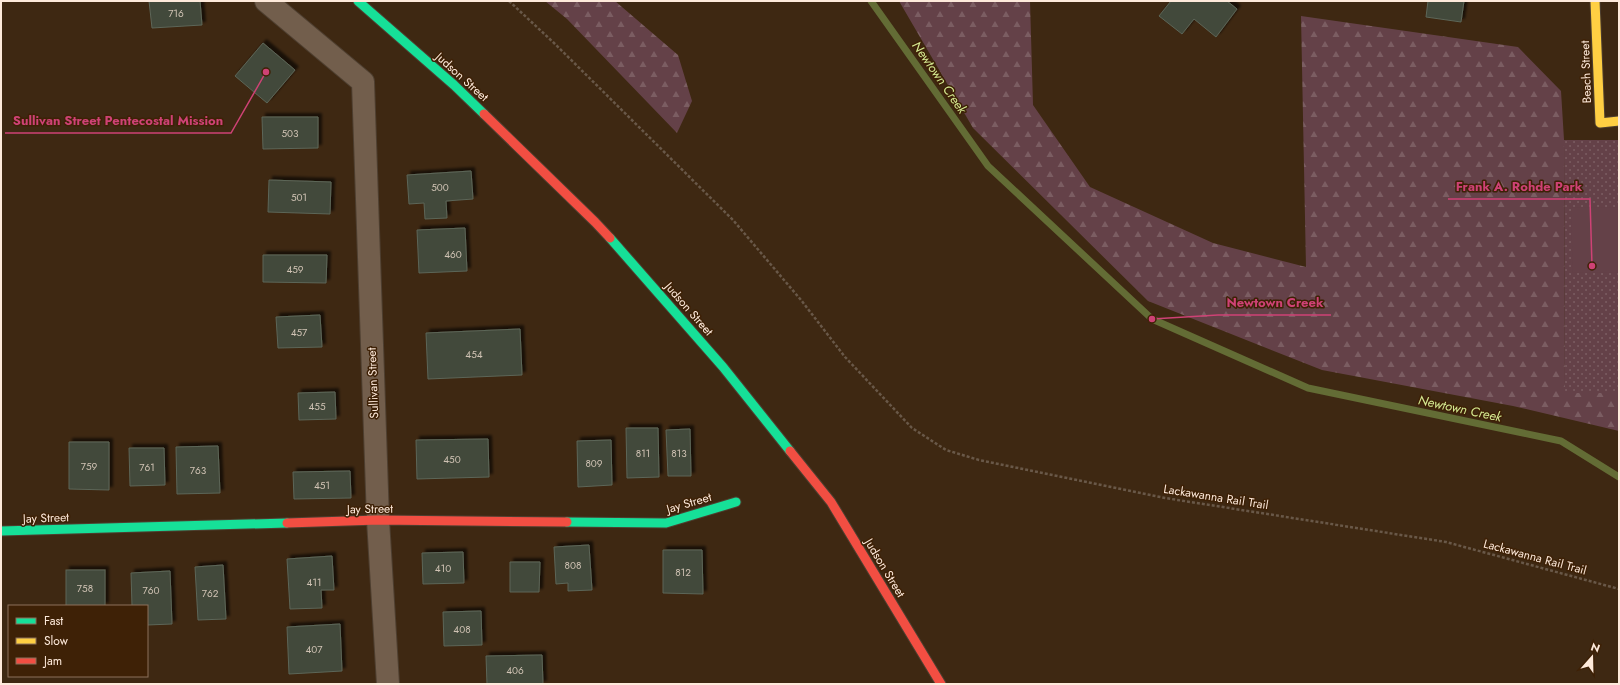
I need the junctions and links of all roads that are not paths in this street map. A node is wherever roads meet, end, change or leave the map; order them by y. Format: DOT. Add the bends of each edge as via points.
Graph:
graph roads {
  1 [pos="266,1"];
  2 [pos="1595,1"];
  3 [pos="363,4"];
  4 [pos="1619,121"];
  5 [pos="736,502"];
  6 [pos="378,520"];
  7 [pos="1,531"];
  8 [pos="388,684"];
  9 [pos="941,684"];
  1 -- 6 [label="street, Sullivan Street" via="364,82"];
  2 -- 4 [label="street, Beach Street" via="1600,123"];
  3 -- 9 [label="street, Judson Street" via="454,85 595,222 713,356 831,502"];
  5 -- 6 [label="street, Jay Street" via="666,523"];
  6 -- 7 [label="street, Jay Street"];
  6 -- 8 [label="street, Sullivan Street"];
}
